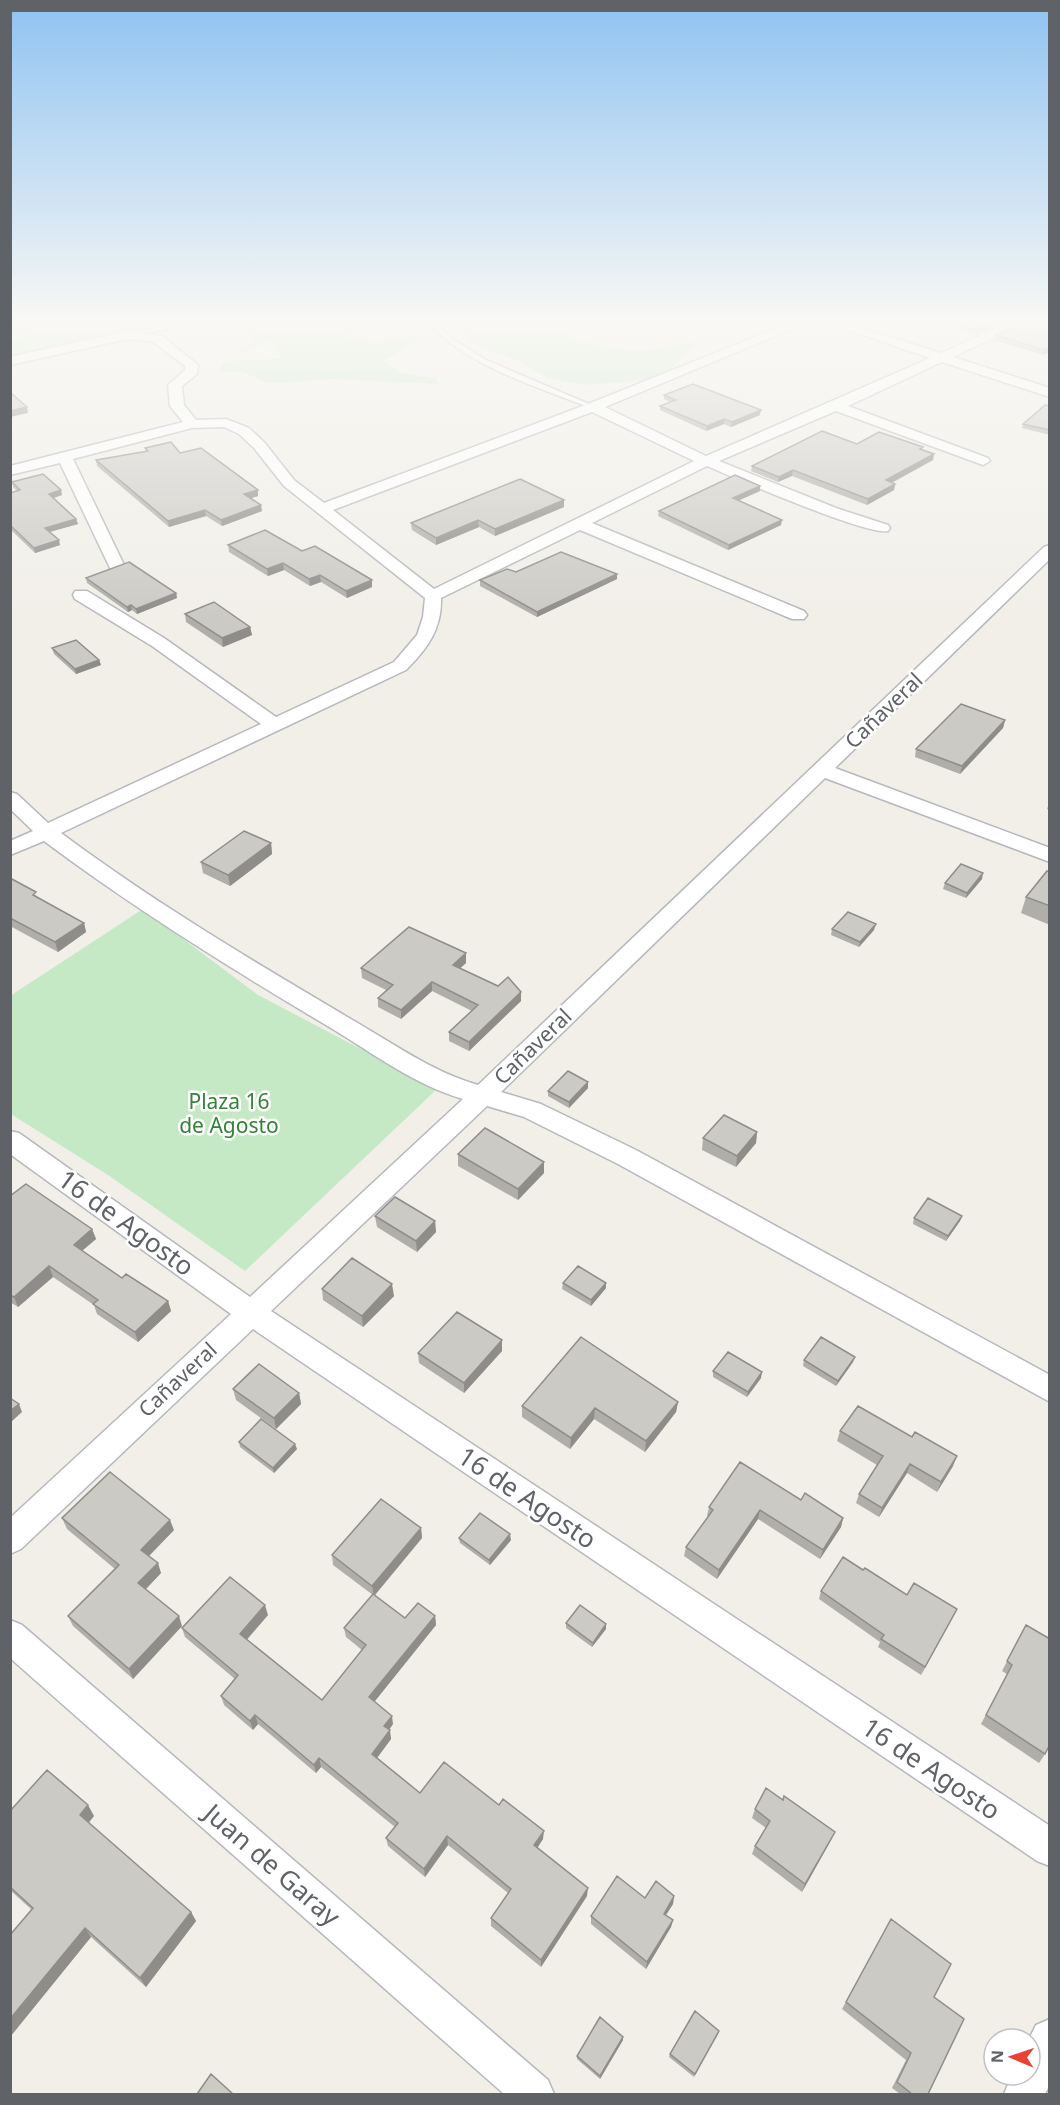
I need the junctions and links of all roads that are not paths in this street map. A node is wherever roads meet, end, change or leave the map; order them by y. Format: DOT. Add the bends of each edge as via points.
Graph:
graph roads {
  1 [pos="552,422"];
  2 [pos="625,422"];
  3 [pos="798,422"];
  4 [pos="879,422"];
  5 [pos="192,424"];
  6 [pos="65,458"];
  7 [pos="706,461"];
  8 [pos="983,461"];
  9 [pos="10,471"];
  10 [pos="321,508"];
  11 [pos="580,524"];
  12 [pos="882,528"];
  13 [pos="1050,550"];
  14 [pos="116,565"];
  15 [pos="1026,572"];
  16 [pos="1050,579"];
  17 [pos="81,595"];
  18 [pos="433,596"];
  19 [pos="798,615"];
  20 [pos="275,725"];
  21 [pos="823,770"];
  22 [pos="10,798"];
  23 [pos="46,832"];
  24 [pos="10,849"];
  25 [pos="1050,856"];
  26 [pos="481,1097"];
  27 [pos="10,1140"];
  28 [pos="250,1312"];
  29 [pos="1050,1390"];
  30 [pos="10,1539"];
  31 [pos="10,1636"];
  32 [pos="1050,1848"];
  33 [pos="1050,2039"];
  34 [pos="534,2094"];
  35 [pos="1024,2094"];
  1 -- 10 [label="street"];
  2 -- 7 [label="street"];
  3 -- 7 [label="street"];
  4 -- 8 [label="street"];
  5 -- 6 [label="street"];
  5 -- 10 [label="street" via="236,426 259,445 289,483"];
  6 -- 9 [label="street"];
  6 -- 14 [label="street"];
  7 -- 11 [label="street"];
  7 -- 12 [label="street"];
  10 -- 18 [label="street"];
  11 -- 18 [label="street"];
  11 -- 19 [label="street"];
  13 -- 15 [label="street, Cañaveral"];
  15 -- 16 [label="street"];
  15 -- 21 [label="street, Cañaveral"];
  17 -- 20 [label="street" via="158,642"];
  18 -- 20 [label="street" via="434,615 420,646 400,666"];
  20 -- 23 [label="street"];
  21 -- 25 [label="street"];
  21 -- 26 [label="street, Cañaveral"];
  22 -- 23 [label="street"];
  23 -- 24 [label="street"];
  23 -- 26 [label="street" via="105,876 311,1006 443,1084"];
  26 -- 28 [label="street, Cañaveral"];
  26 -- 29 [label="street" via="532,1110 627,1157"];
  27 -- 28 [label="street, 16 de Agosto"];
  28 -- 30 [label="street, Cañaveral"];
  28 -- 32 [label="street, 16 de Agosto"];
  31 -- 34 [label="street, Juan de Garay"];
  33 -- 35 [label="street"];
}
